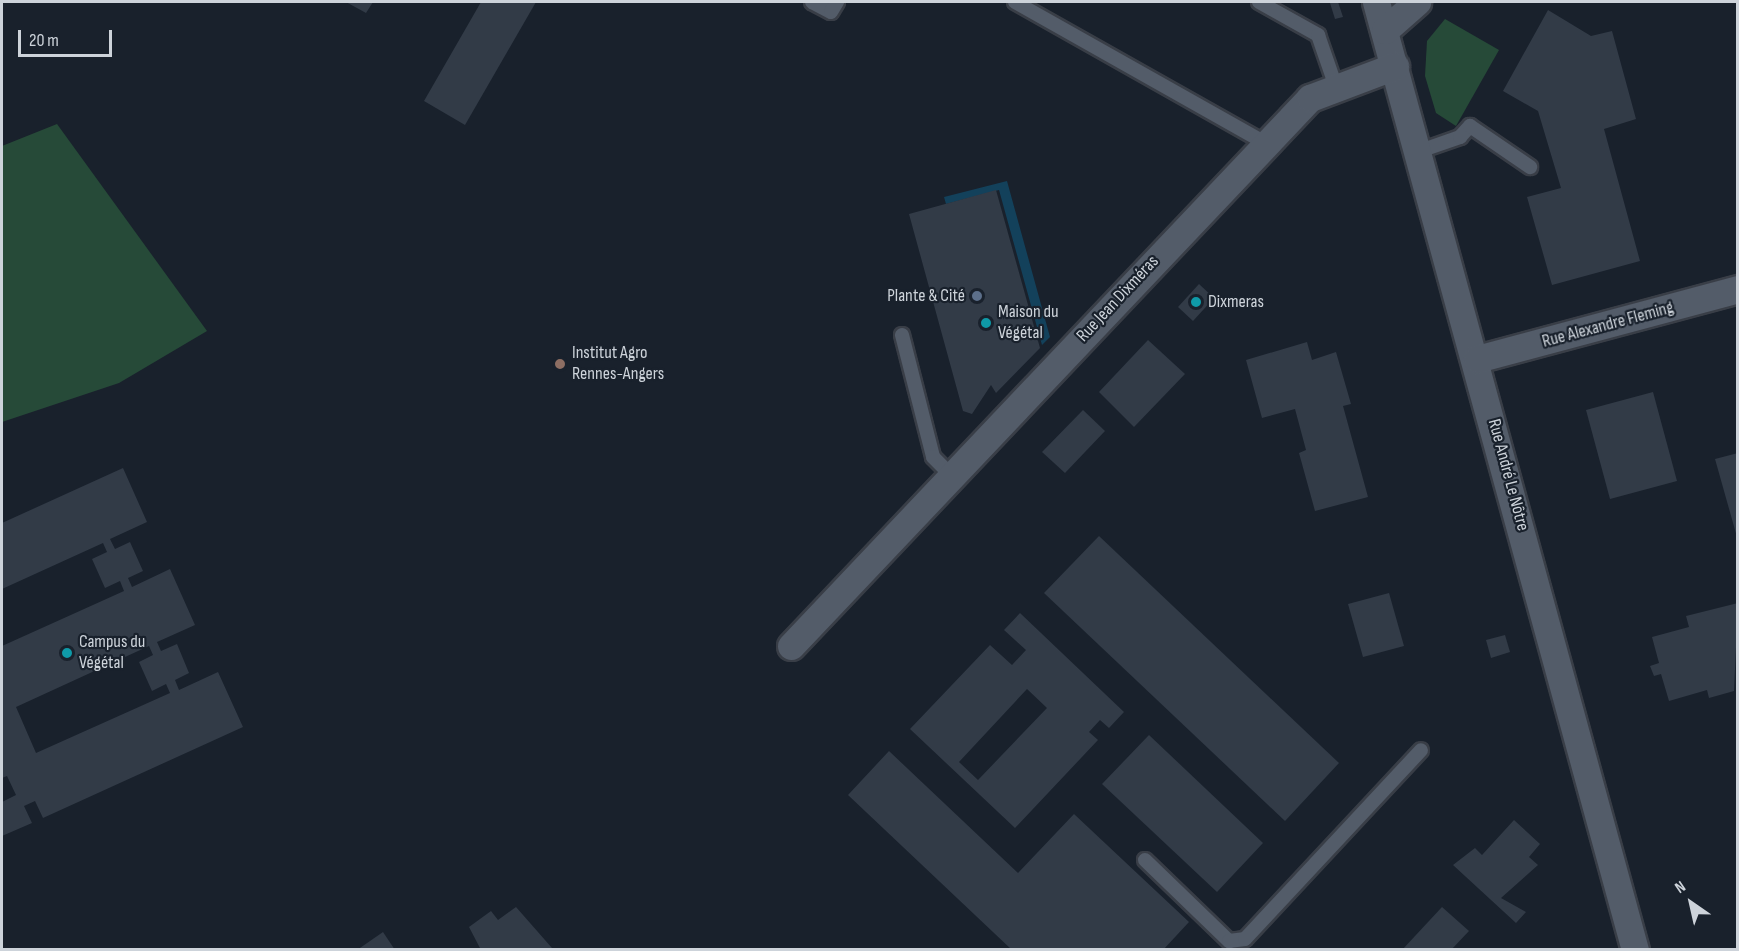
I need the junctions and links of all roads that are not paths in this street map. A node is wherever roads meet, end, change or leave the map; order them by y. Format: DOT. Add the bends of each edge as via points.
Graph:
graph roads {
  1 [pos="812,2"];
  2 [pos="837,2"];
  3 [pos="1015,2"];
  4 [pos="1259,2"];
  5 [pos="1376,2"];
  6 [pos="1417,2"];
  7 [pos="1385,30"];
  8 [pos="1395,66"];
  9 [pos="1336,87"];
  10 [pos="1266,143"];
  11 [pos="1418,152"];
  12 [pos="1530,167"];
  13 [pos="1737,290"];
  14 [pos="902,335"];
  15 [pos="1477,359"];
  16 [pos="951,475"];
  17 [pos="791,646"];
  18 [pos="1420,750"];
  19 [pos="1145,860"];
  20 [pos="1635,950"];
  1 -- 2 [label="lane" via="831,12"];
  3 -- 10 [label="lane"];
  4 -- 9 [label="lane" via="1318,35"];
  5 -- 7 [label="street, Rue André Le Nôtre"];
  6 -- 7 [label="street"];
  7 -- 8 [label="street, Rue André Le Nôtre"];
  8 -- 9 [label="street, Rue Jean Dixméras"];
  8 -- 11 [label="street, Rue André Le Nôtre"];
  9 -- 10 [label="street, Rue Jean Dixméras" via="1310,98"];
  10 -- 16 [label="street, Rue Jean Dixméras"];
  11 -- 12 [label="lane" via="1460,136 1470,126"];
  11 -- 15 [label="street, Rue André Le Nôtre"];
  13 -- 15 [label="street, Rue Alexandre Fleming"];
  14 -- 16 [label="lane" via="933,457"];
  15 -- 20 [label="street, Rue André Le Nôtre"];
  16 -- 17 [label="street, Rue Jean Dixméras"];
  18 -- 19 [label="lane" via="1245,939 1229,941"];
}
